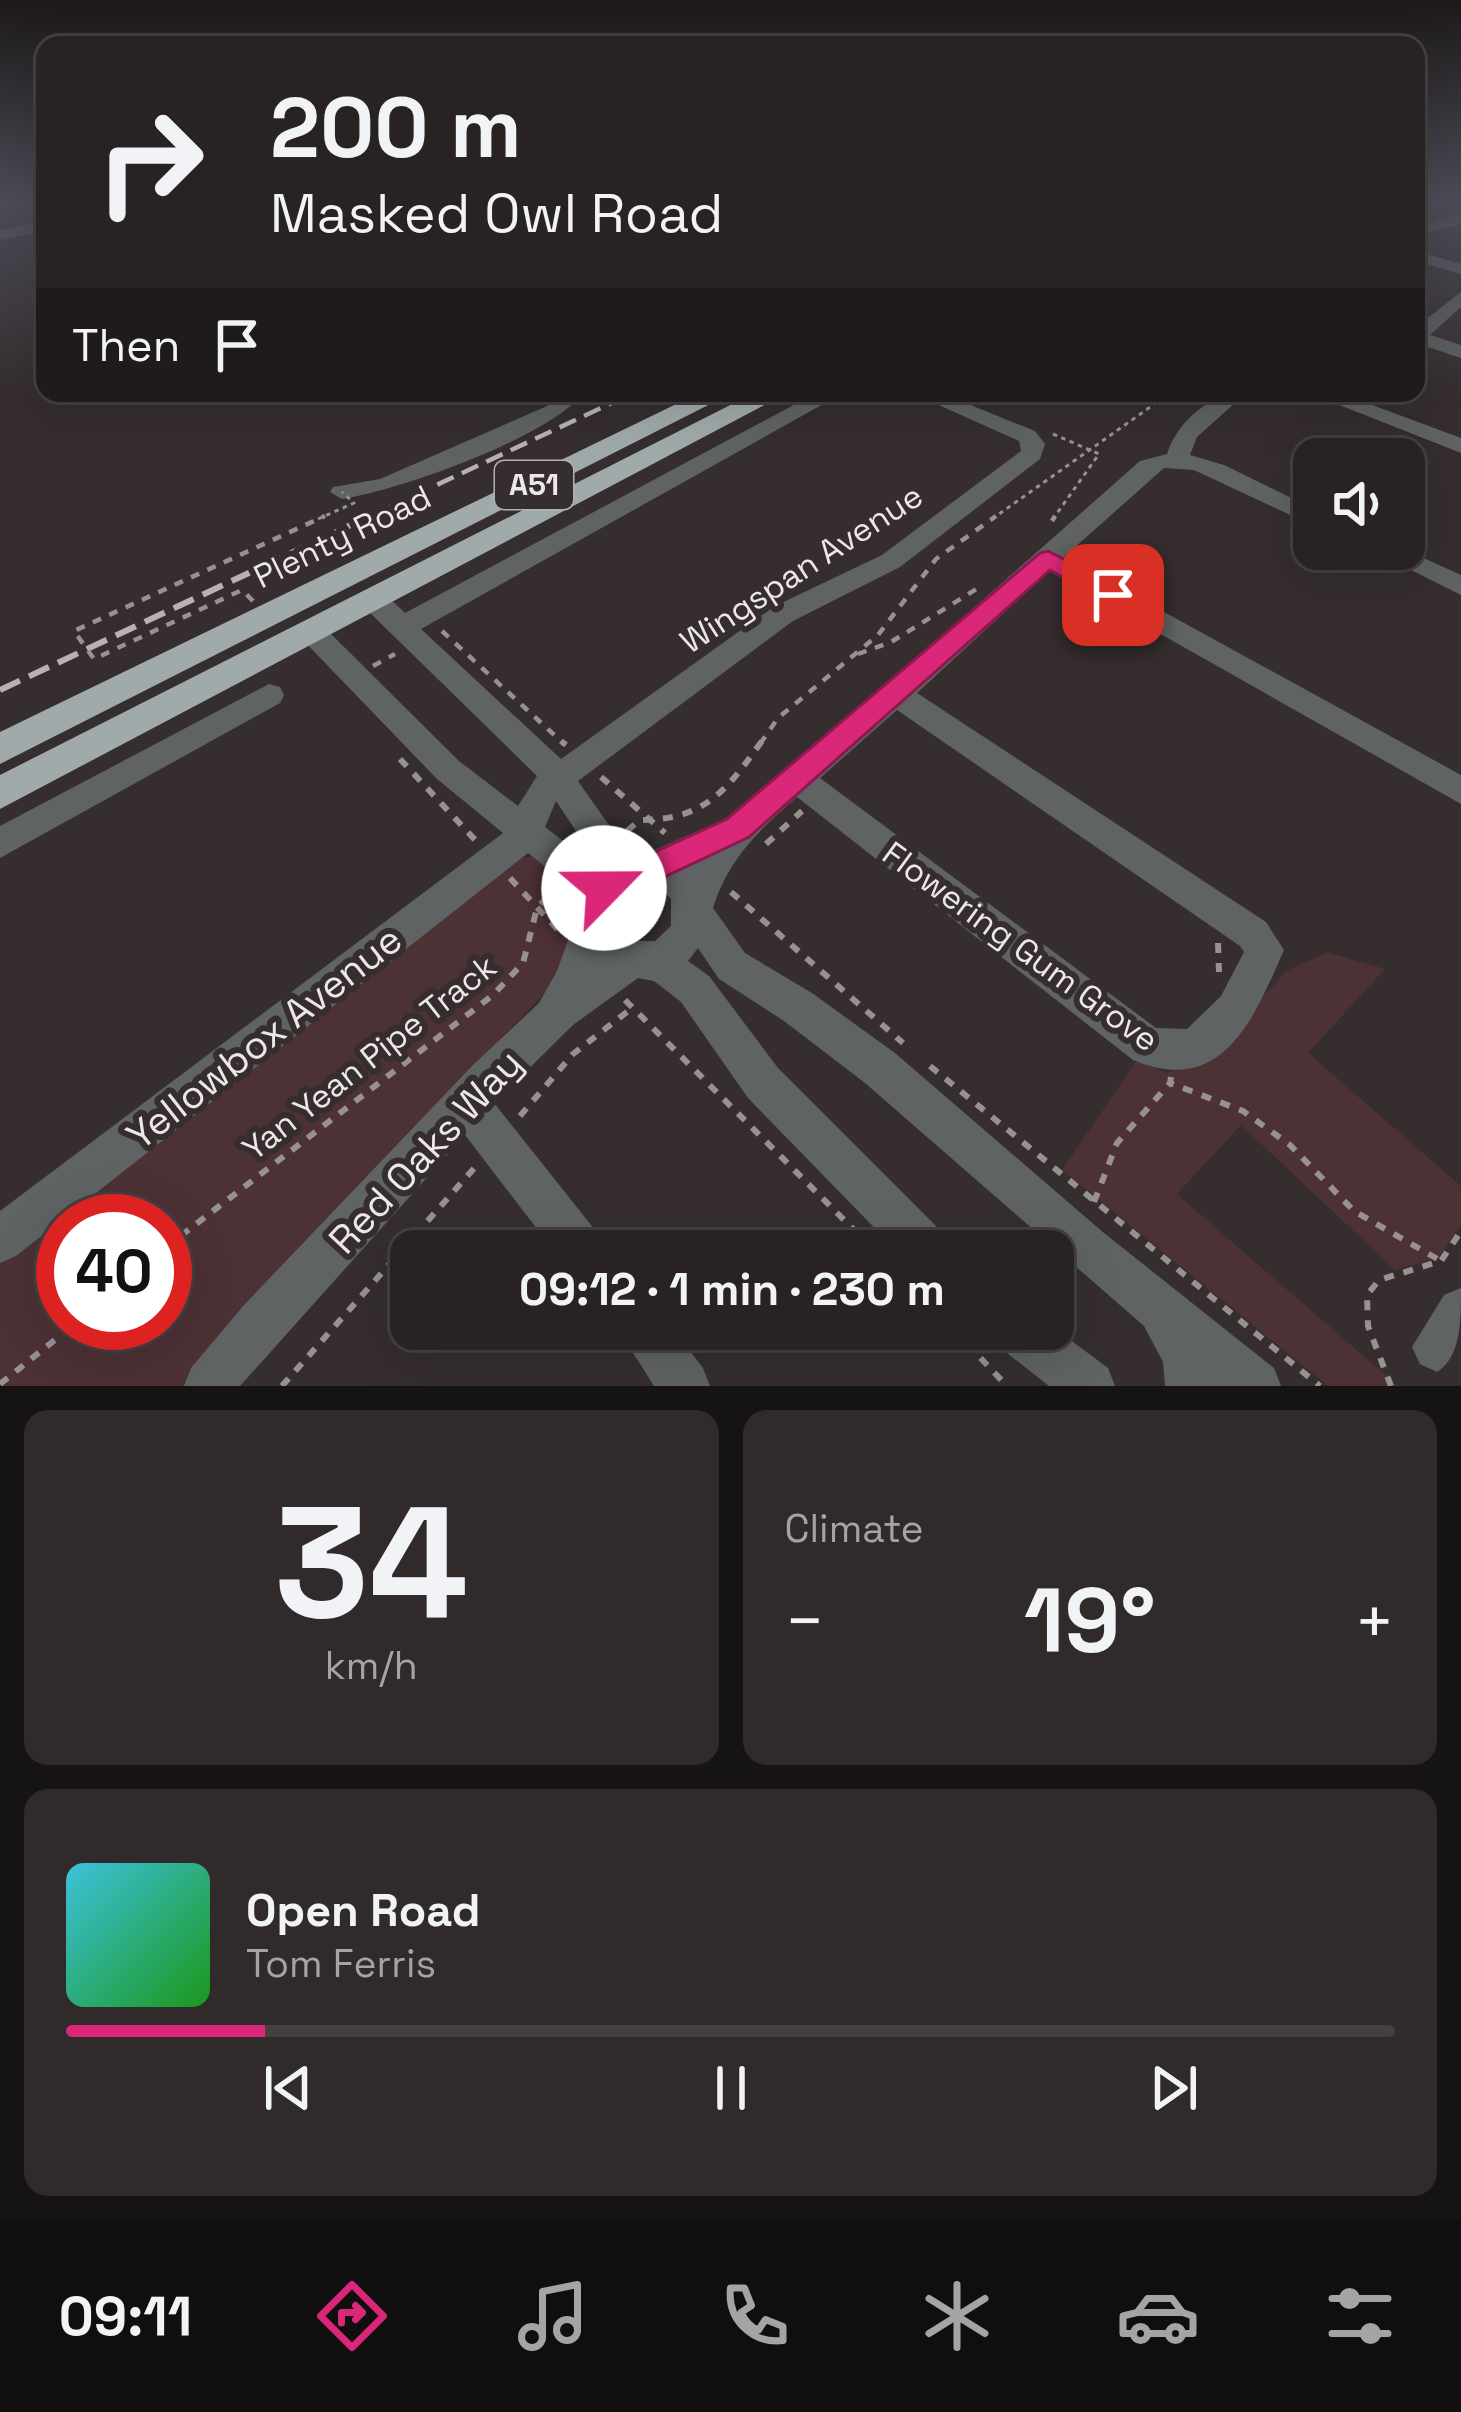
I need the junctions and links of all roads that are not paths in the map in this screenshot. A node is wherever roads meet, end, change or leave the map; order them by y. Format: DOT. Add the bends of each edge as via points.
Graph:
graph roads {
  1 [pos="1461,297"];
  2 [pos="1425,329"];
  3 [pos="1425,340"];
  4 [pos="1461,352"];
  5 [pos="564,402"];
  6 [pos="701,402"];
  7 [pos="757,402"];
  8 [pos="816,402"];
  9 [pos="945,402"];
  10 [pos="1225,402"];
  11 [pos="1344,402"];
  12 [pos="1461,446"];
  13 [pos="1177,462"];
  14 [pos="342,492"];
  15 [pos="1293,508"];
  16 [pos="1045,547"];
  17 [pos="1425,569"];
  18 [pos="348,576"];
  19 [pos="1456,583"];
  20 [pos="374,600"];
  21 [pos="284,613"];
  22 [pos="420,627"];
  23 [pos="266,656"];
  24 [pos="896,694"];
  25 [pos="268,695"];
  26 [pos="216,727"];
  27 [pos="0,749"];
  28 [pos="571,769"];
  29 [pos="796,778"];
  30 [pos="1461,791"];
  31 [pos="0,794"];
  32 [pos="527,832"];
  33 [pos="0,843"];
  34 [pos="697,861"];
  35 [pos="649,868"];
  36 [pos="695,910"];
  37 [pos="594,918"];
  38 [pos="637,958"];
  39 [pos="541,1028"];
  40 [pos="468,1106"];
  41 [pos="567,1230"];
  42 [pos="908,1230"];
  43 [pos="0,1240"];
  44 [pos="309,1276"];
  45 [pos="1148,1298"];
  46 [pos="658,1350"];
  47 [pos="1043,1350"];
  48 [pos="209,1386"];
  49 [pos="232,1386"];
  50 [pos="686,1386"];
  51 [pos="1090,1386"];
  52 [pos="1190,1386"];
  53 [pos="1256,1386"];
  1 -- 2 [label="street"];
  3 -- 4 [label="street"];
  5 -- 14 [label="street" via="386,485"];
  6 -- 18 [label="highway, Plenty Road / A51"];
  7 -- 20 [label="highway, Plenty Road / A51"];
  8 -- 22 [label="street"];
  9 -- 28 [label="street, Wingspan Avenue" via="1027,436 1032,454 890,561 783,614"];
  10 -- 13 [label="street" via="1182,439"];
  11 -- 12 [label="street"];
  13 -- 15 [label="street"];
  13 -- 16 [label="street"];
  16 -- 24 [label="street"];
  16 -- 30 [label="street"];
  17 -- 19 [label="street"];
  18 -- 20 [label="highway"];
  18 -- 21 [label="highway, Plenty Road / A51"];
  20 -- 21 [label="highway, Plenty Road / A51"];
  20 -- 22 [label="street"];
  21 -- 23 [label="highway, Plenty Road / A51"];
  21 -- 27 [label="highway, Plenty Road / A51"];
  21 -- 32 [label="street" via="448,770"];
  22 -- 28 [label="street"];
  23 -- 26 [label="street, Plenty Road"];
  23 -- 31 [label="highway, Plenty Road / A51"];
  24 -- 29 [label="street"];
  24 -- 29 [label="street, Flowering Gum Grove" via="1253,934 1265,950 1232,1016 1194,1052 1171,1069"];
  25 -- 26 [label="street, Plenty Road"];
  26 -- 33 [label="street, Plenty Road"];
  28 -- 32 [label="street" via="543,791"];
  28 -- 35 [label="street" via="606,848"];
  29 -- 34 [label="street"];
  32 -- 37 [label="street" via="577,872"];
  32 -- 43 [label="street, Yellowbox Avenue"];
  34 -- 35 [label="street"];
  34 -- 36 [label="street"];
  35 -- 36 [label="street" via="676,876"];
  35 -- 37 [label="street" via="604,888"];
  36 -- 38 [label="street" via="670,951"];
  36 -- 45 [label="street" via="732,966 867,1058"];
  37 -- 38 [label="street" via="607,945"];
  37 -- 39 [label="street, Red Oaks Way" via="573,982"];
  38 -- 39 [label="street, Red Oaks Way"];
  38 -- 42 [label="street" via="695,989 763,1083"];
  39 -- 40 [label="street, Red Oaks Way"];
  40 -- 41 [label="street"];
  40 -- 44 [label="street, Red Oaks Way"];
  44 -- 48 [label="street, Red Oaks Way" via="256,1323"];
  44 -- 49 [label="street, Red Oaks Way"];
  45 -- 52 [label="street" via="1177,1334"];
  45 -- 53 [label="street"];
  46 -- 50 [label="street"];
  47 -- 51 [label="street"];
}
